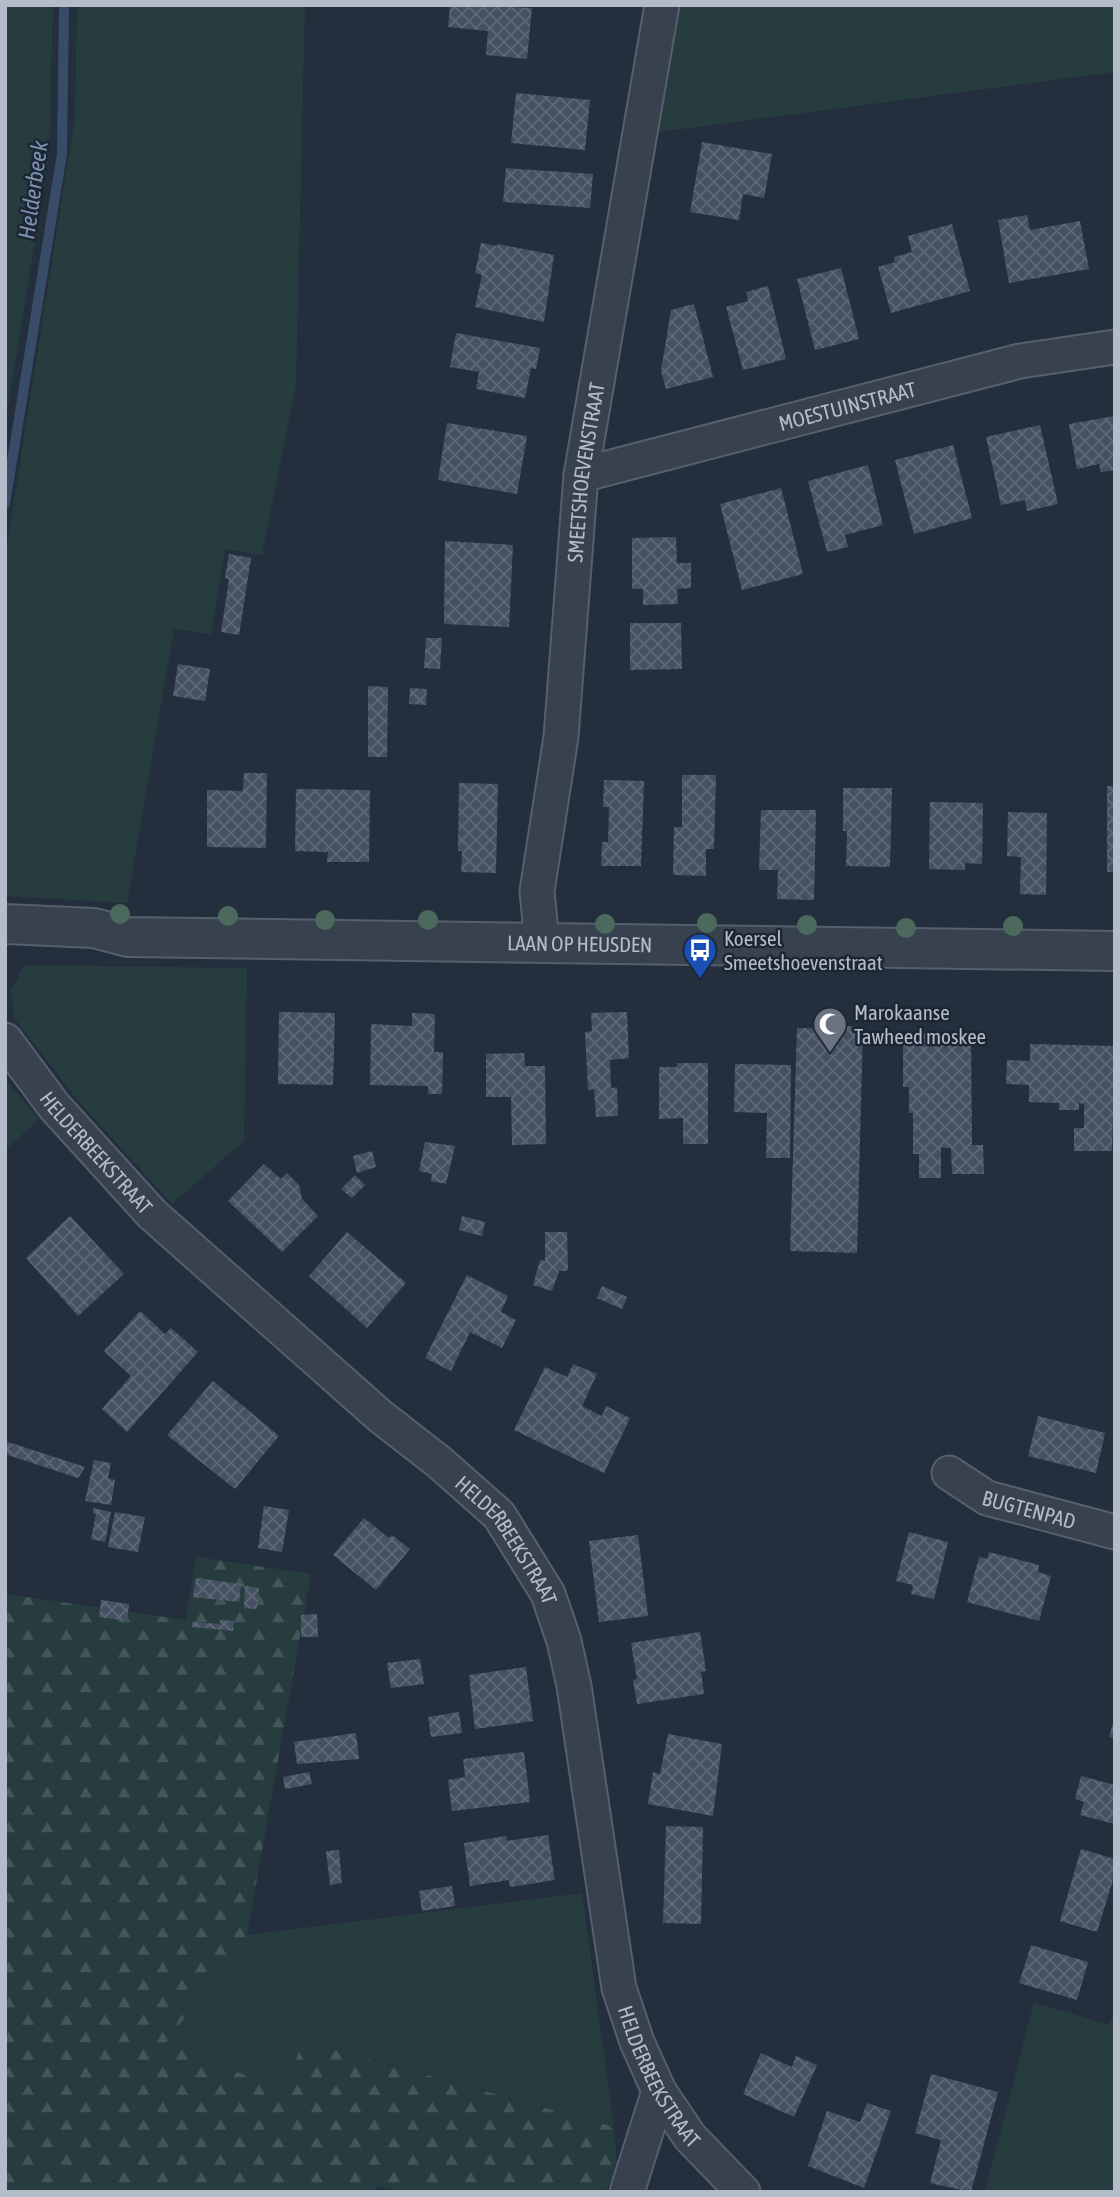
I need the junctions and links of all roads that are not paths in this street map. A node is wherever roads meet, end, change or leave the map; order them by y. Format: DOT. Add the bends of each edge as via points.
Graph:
graph roads {
  1 [pos="662,5"];
  2 [pos="1115,348"];
  3 [pos="581,475"];
  4 [pos="5,924"];
  5 [pos="128,937"];
  6 [pos="542,943"];
  7 [pos="5,947"];
  8 [pos="1115,951"];
  9 [pos="5,1040"];
  10 [pos="949,1473"];
  11 [pos="1115,1532"];
  12 [pos="659,2091"];
  13 [pos="627,2192"];
  14 [pos="743,2192"];
  1 -- 3 [label="street, SMEETSHOEVENSTRAAT"];
  2 -- 3 [label="street, MOESTUINSTRAAT" via="1020,362"];
  3 -- 6 [label="street, SMEETSHOEVENSTRAAT" via="561,737 537,891"];
  4 -- 5 [label="street, LAAN OP HEUSDEN" via="94,928"];
  5 -- 6 [label="street, LAAN OP HEUSDEN"];
  5 -- 7 [label="street, LAAN OP HEUSDEN" via="89,947"];
  6 -- 8 [label="street, LAAN OP HEUSDEN"];
  9 -- 12 [label="street, HELDERBEEKSTRAAT" via="54,1106 152,1214 499,1515 548,1594 564,1642 619,1988 636,2042"];
  10 -- 11 [label="street, BUGTENPAD" via="987,1498"];
  12 -- 13 [label="street"];
  12 -- 14 [label="street, HELDERBEEKSTRAAT" via="690,2137"];
}
